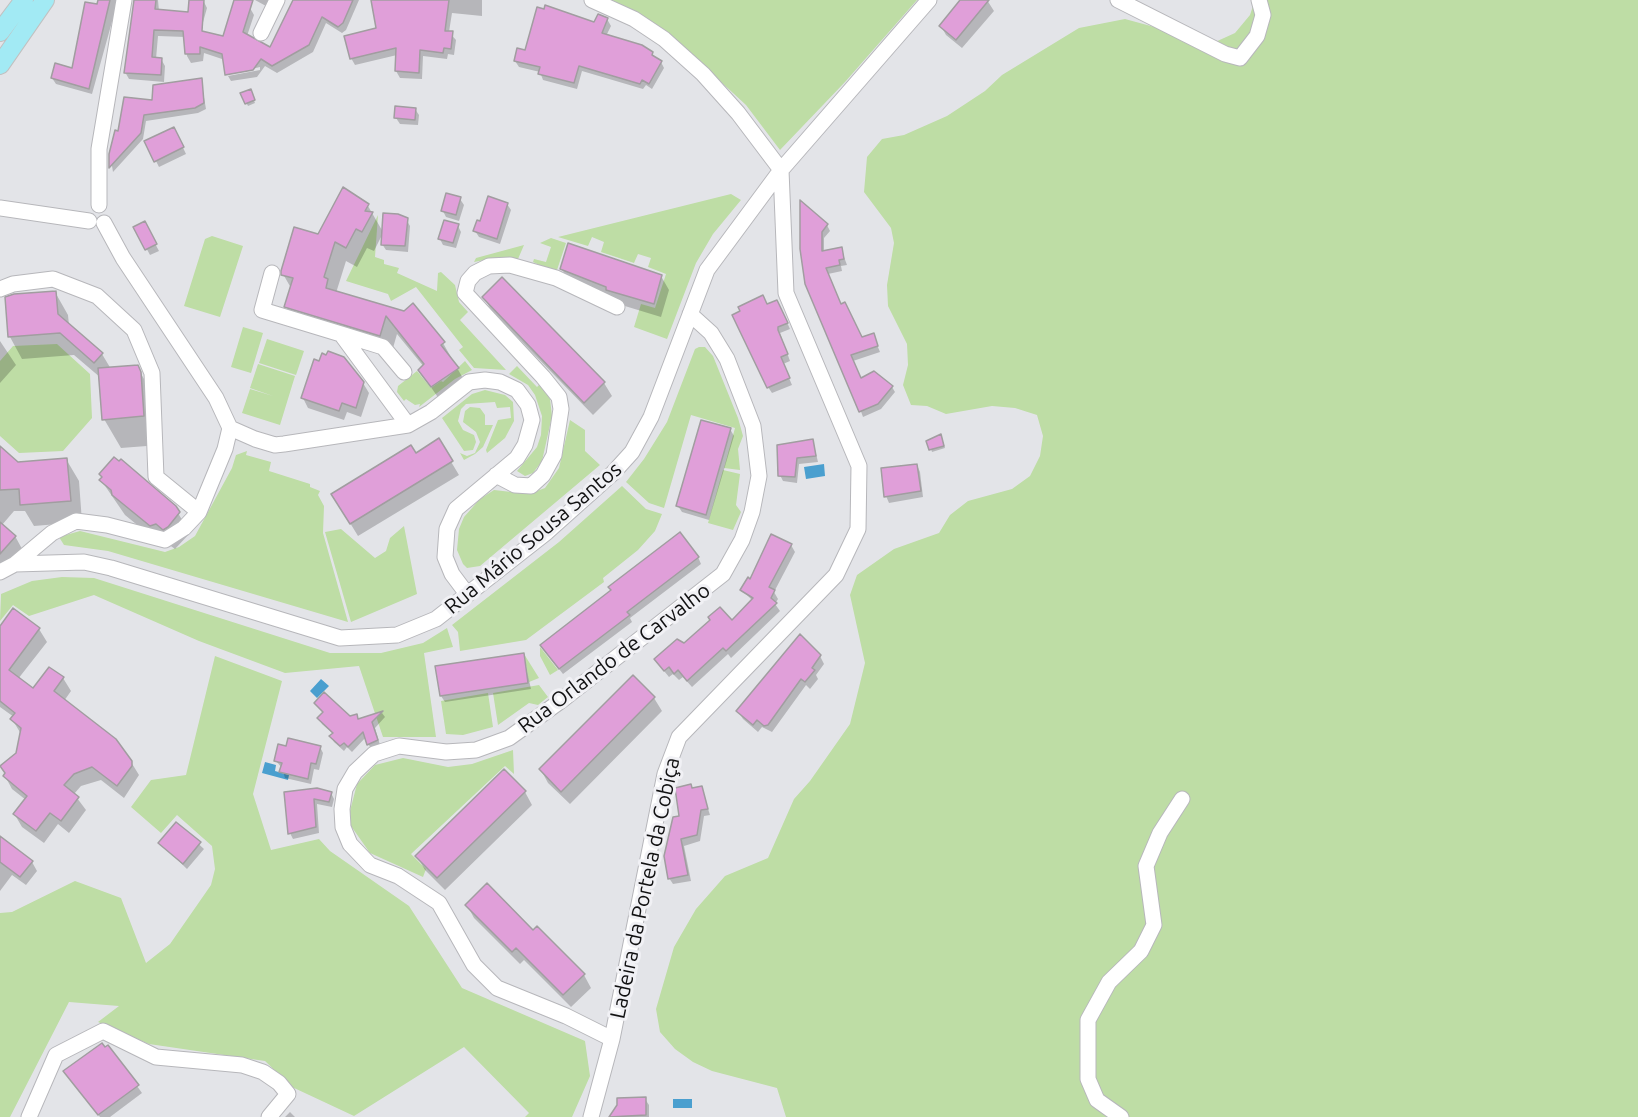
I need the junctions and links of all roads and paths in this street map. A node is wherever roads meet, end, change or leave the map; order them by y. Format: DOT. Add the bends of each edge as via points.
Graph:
graph roads {
  1 [pos="24,0"];
  2 [pos="45,0"];
  3 [pos="124,0"];
  4 [pos="278,0"];
  5 [pos="592,0"];
  6 [pos="928,0"];
  7 [pos="1118,0"];
  8 [pos="1259,0"];
  9 [pos="0,32"];
  10 [pos="261,33"];
  11 [pos="0,64"];
  12 [pos="781,170"];
  13 [pos="0,208"];
  14 [pos="97,222"];
  15 [pos="272,273"];
  16 [pos="0,289"];
  17 [pos="617,308"];
  18 [pos="690,314"];
  19 [pos="341,334"];
  20 [pos="404,372"];
  21 [pos="408,424"];
  22 [pos="230,428"];
  23 [pos="496,475"];
  24 [pos="199,512"];
  25 [pos="15,564"];
  26 [pos="0,572"];
  27 [pos="467,594"];
  28 [pos="1182,799"];
  29 [pos="612,1039"];
  30 [pos="29,1117"];
  31 [pos="269,1117"];
  32 [pos="591,1117"];
  33 [pos="1121,1117"];
  1 -- 9 [label="main road"];
  2 -- 11 [label="main road"];
  3 -- 14 [label="street" via="99,149 99,205 88,211"];
  4 -- 10 [label="street"];
  5 -- 12 [label="street" via="634,19 664,39 703,74"];
  6 -- 12 [label="street, Rua Mário Sousa Santos"];
  7 -- 8 [label="street" via="1240,58 1257,36 1263,15"];
  12 -- 18 [label="street, Rua Mário Sousa Santos" via="707,270"];
  12 -- 29 [label="street, Ladeira da Portela da Cobiça" via="786,293 859,466 858,529 836,575 679,737 665,774"];
  13 -- 14 [label="street"];
  14 -- 22 [label="street" via="216,398"];
  15 -- 19 [label="street" via="262,310"];
  16 -- 24 [label="street" via="53,279 97,296 134,330 152,373 156,477"];
  17 -- 23 [label="street" via="556,278 510,265 489,266 468,281 465,293 543,377 559,397 561,409 554,455 543,475 531,486 515,485"];
  18 -- 27 [label="street, Rua Mário Sousa Santos" via="651,417 632,452 547,532"];
  18 -- 29 [label="street, Rua Orlando de Carvalho" via="711,333 727,359 753,426 759,476 752,512 723,574 509,738 476,750 446,752 399,746 374,754 355,772 345,789 342,809 343,827 350,844 370,864 398,876 439,903 474,965 497,988"];
  19 -- 20 [label="street" via="383,347"];
  19 -- 21 [label="street"];
  21 -- 22 [label="street" via="275,445"];
  21 -- 23 [label="street" via="431,412 469,382 500,382 517,390 528,405 530,432 517,458"];
  22 -- 24 [label="street"];
  23 -- 27 [label="street" via="456,508 447,529 445,557"];
  24 -- 25 [label="street" via="165,540 76,521 52,533"];
  25 -- 26 [label="street"];
  25 -- 27 [label="street, Rua Mário Sousa Santos" via="48,561 102,566 340,638 397,635 436,619"];
  28 -- 33 [label="street" via="1160,832 1146,866 1154,925 1141,951 1109,982 1088,1020 1088,1078 1097,1100"];
  29 -- 32 [label="street, Ladeira da Portela da Cobiça"];
  30 -- 31 [label="street" via="56,1054 103,1030 156,1057 242,1065 263,1072 288,1094"];
}
